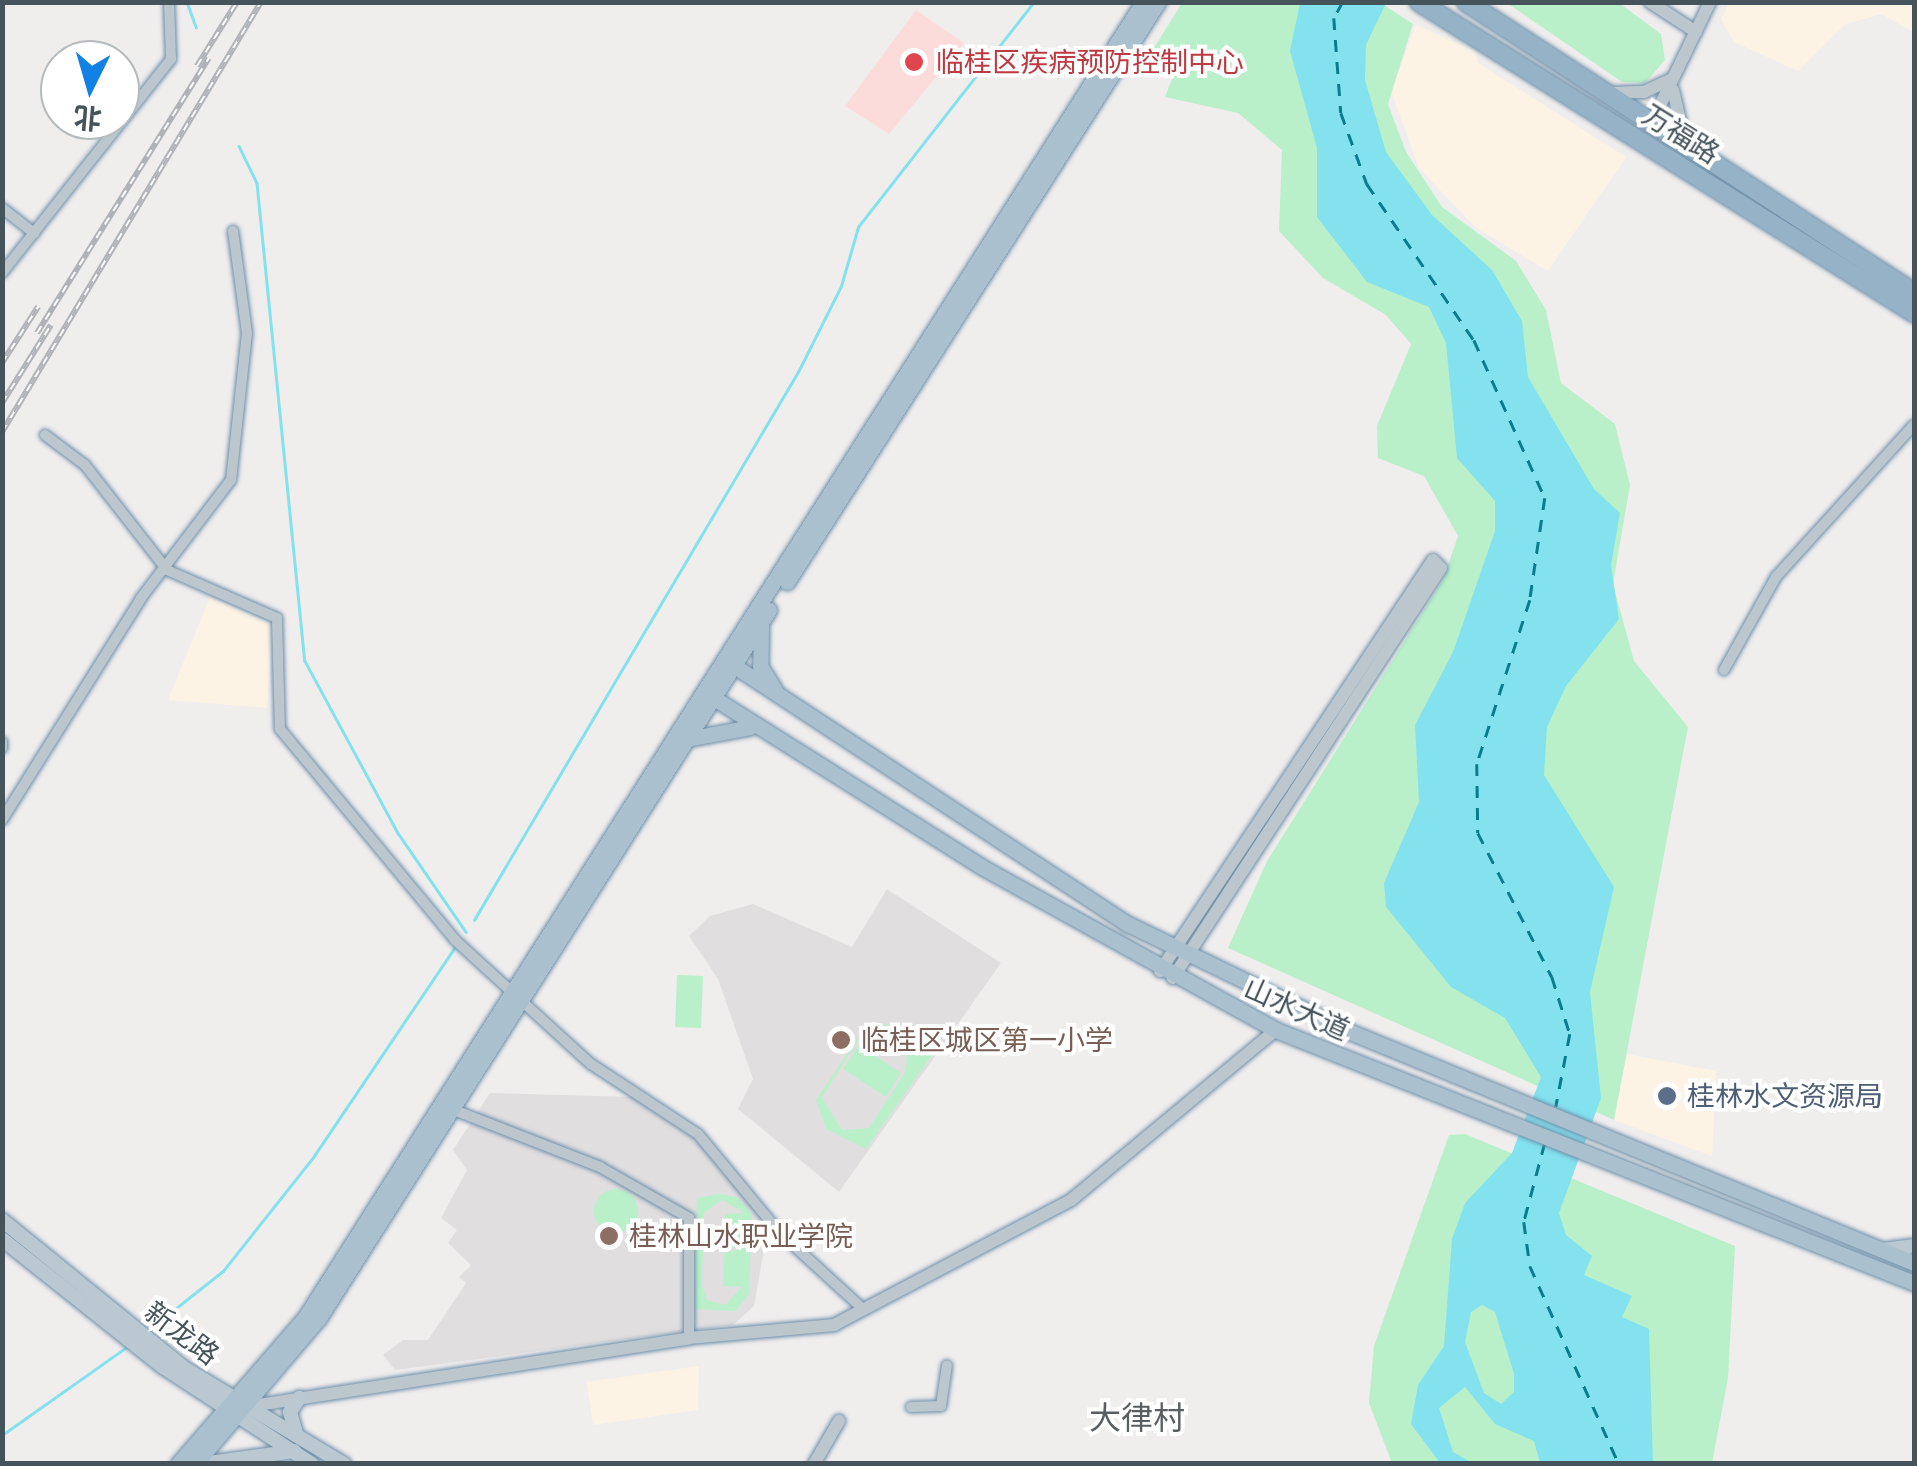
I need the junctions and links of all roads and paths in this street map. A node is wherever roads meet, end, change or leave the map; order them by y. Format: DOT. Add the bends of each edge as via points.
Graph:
graph roads {
  1 [pos="169,2"];
  2 [pos="1143,2"];
  3 [pos="1158,2"];
  4 [pos="1418,2"];
  5 [pos="1466,2"];
  6 [pos="1650,2"];
  7 [pos="1710,2"];
  8 [pos="1696,32"];
  9 [pos="1674,77"];
  10 [pos="1606,92"];
  11 [pos="1652,122"];
  12 [pos="1686,144"];
  13 [pos="2,208"];
  14 [pos="233,231"];
  15 [pos="34,233"];
  16 [pos="2,272"];
  17 [pos="1914,293"];
  18 [pos="1914,313"];
  19 [pos="1914,425"];
  20 [pos="45,435"];
  21 [pos="167,570"];
  22 [pos="761,623"];
  23 [pos="730,663"];
  24 [pos="1724,670"];
  25 [pos="709,695"];
  26 [pos="781,697"];
  27 [pos="760,729"];
  28 [pos="688,741"];
  29 [pos="2,820"];
  30 [pos="1182,951"];
  31 [pos="1166,974"];
  32 [pos="518,1002"];
  33 [pos="1276,1030"];
  34 [pos="454,1110"];
  35 [pos="2,1220"];
  36 [pos="2,1239"];
  37 [pos="1914,1246"];
  38 [pos="1882,1250"];
  39 [pos="1914,1263"];
  40 [pos="1911,1284"];
  41 [pos="864,1310"];
  42 [pos="127,1331"];
  43 [pos="689,1338"];
  44 [pos="946,1365"];
  45 [pos="299,1398"];
  46 [pos="911,1407"];
  47 [pos="241,1410"];
  48 [pos="840,1421"];
  49 [pos="296,1434"];
  50 [pos="294,1452"];
  51 [pos="178,1464"];
  52 [pos="198,1464"];
  53 [pos="312,1464"];
  54 [pos="344,1464"];
  55 [pos="814,1464"];
  1 -- 15 [label="street" via="171,58"];
  2 -- 23 [label="main road"];
  3 -- 22 [label="main road"];
  4 -- 18 [label="highway, 万福路"];
  5 -- 10 [label="highway, 万福路"];
  6 -- 8 [label="street"];
  7 -- 8 [label="street"];
  8 -- 9 [label="street"];
  9 -- 10 [label="street" via="1644,92"];
  9 -- 11 [label="street"];
  9 -- 12 [label="street" via="1673,116"];
  10 -- 11 [label="highway, 万福路"];
  11 -- 12 [label="highway, 万福路"];
  12 -- 17 [label="highway, 万福路"];
  13 -- 15 [label="street"];
  14 -- 21 [label="street" via="247,333 242,434 226,492"];
  15 -- 16 [label="street"];
  19 -- 24 [label="street" via="1776,577"];
  20 -- 21 [label="street" via="86,465"];
  21 -- 29 [label="street"];
  21 -- 32 [label="street" via="277,618 276,714 285,739 375,852"];
  22 -- 23 [label="main road"];
  22 -- 26 [label="main road" via="760,666"];
  23 -- 25 [label="main road"];
  23 -- 26 [label="main road, 山水大道"];
  25 -- 27 [label="main road, 山水大道"];
  25 -- 28 [label="main road"];
  25 -- 32 [label="main road"];
  26 -- 30 [label="main road, 山水大道" via="1042,874"];
  27 -- 28 [label="main road" via="729,724"];
  27 -- 31 [label="main road, 山水大道"];
  28 -- 32 [label="main road"];
  30 -- 30 [label="street" via="1441,568 1433,560"];
  30 -- 31 [label="street"];
  30 -- 38 [label="main road, 山水大道" via="1516,1102"];
  31 -- 33 [label="main road, 山水大道"];
  32 -- 34 [label="main road"];
  32 -- 41 [label="street" via="698,1134 779,1232"];
  32 -- 47 [label="main road"];
  33 -- 40 [label="main road, 山水大道"];
  33 -- 41 [label="street" via="1071,1200"];
  34 -- 43 [label="street" via="600,1167 689,1218"];
  34 -- 47 [label="main road"];
  35 -- 42 [label="main road, 新龙路"];
  36 -- 42 [label="main road, 新龙路"];
  37 -- 38 [label="main road"];
  38 -- 39 [label="main road, 山水大道"];
  41 -- 43 [label="street" via="786,1335"];
  42 -- 47 [label="main road, 新龙路"];
  43 -- 45 [label="street"];
  44 -- 46 [label="street" via="941,1406"];
  45 -- 47 [label="street"];
  45 -- 49 [label="main road" via="290,1412"];
  47 -- 49 [label="main road, 新龙路"];
  47 -- 50 [label="main road, 新龙路"];
  47 -- 51 [label="main road"];
  47 -- 52 [label="main road"];
  48 -- 55 [label="street"];
  49 -- 54 [label="main road, 新龙路"];
  50 -- 52 [label="main road"];
  50 -- 53 [label="main road, 新龙路"];
}
